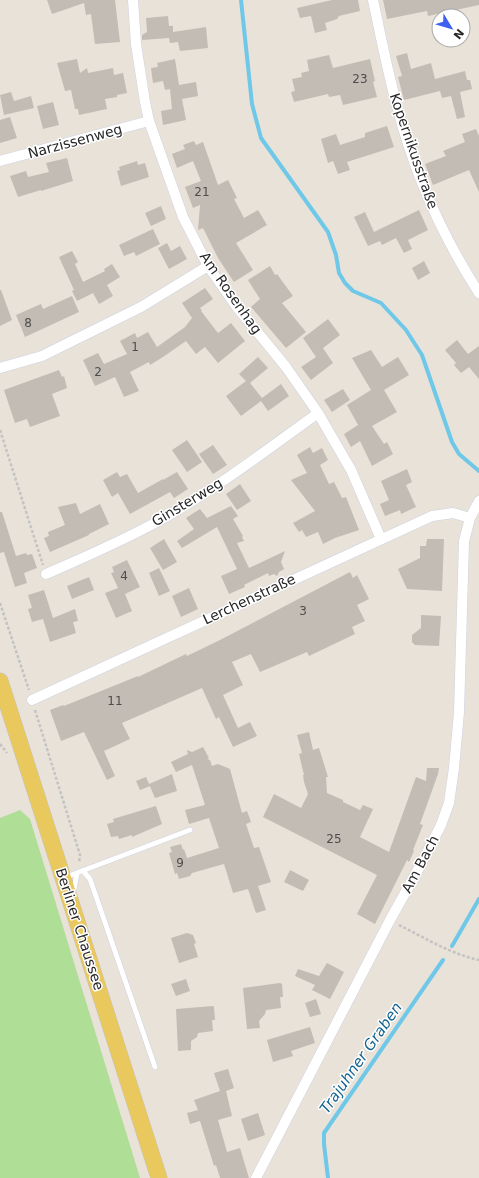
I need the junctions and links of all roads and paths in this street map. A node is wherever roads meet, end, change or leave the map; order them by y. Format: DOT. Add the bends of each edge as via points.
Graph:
graph roads {
  1 [pos="133,0"];
  2 [pos="373,0"];
  3 [pos="149,122"];
  4 [pos="0,160"];
  5 [pos="208,266"];
  6 [pos="479,293"];
  7 [pos="0,368"];
  8 [pos="318,413"];
  9 [pos="0,430"];
  10 [pos="479,501"];
  11 [pos="470,518"];
  12 [pos="380,539"];
  13 [pos="46,574"];
  14 [pos="0,602"];
  15 [pos="0,681"];
  16 [pos="32,700"];
  17 [pos="190,830"];
  18 [pos="83,871"];
  19 [pos="69,881"];
  20 [pos="390,920"];
  21 [pos="479,960"];
  22 [pos="155,1067"];
  23 [pos="159,1178"];
  24 [pos="256,1178"];
  1 -- 3 [label="street, Am Rosenhag" via="140,75"];
  2 -- 6 [label="street, Kopernikusstraße" via="398,111 417,170 452,248"];
  3 -- 4 [label="street, Narzissenweg"];
  3 -- 5 [label="street, Am Rosenhag" via="183,217"];
  5 -- 7 [label="street" via="134,311 42,356"];
  5 -- 8 [label="street, Am Rosenhag"];
  8 -- 12 [label="street, Am Rosenhag" via="351,470"];
  8 -- 13 [label="street, Ginsterweg" via="216,486 162,519 106,548"];
  9 -- 13 [label="path"];
  10 -- 11 [label="street, Am Bach"];
  11 -- 12 [label="street, Lerchenstraße" via="453,514 432,516"];
  11 -- 20 [label="street, Am Bach" via="464,541 459,712 450,803 441,825"];
  12 -- 16 [label="street, Lerchenstraße"];
  14 -- 16 [label="path"];
  15 -- 19 [label="main road, Berliner Chaussee"];
  16 -- 19 [label="path" via="80,856"];
  17 -- 18 [label="lane"];
  18 -- 19 [label="lane"];
  18 -- 22 [label="lane" via="90,879"];
  19 -- 23 [label="main road, Berliner Chaussee"];
  20 -- 21 [label="path" via="452,951"];
  20 -- 24 [label="street, Am Bach"];
}
